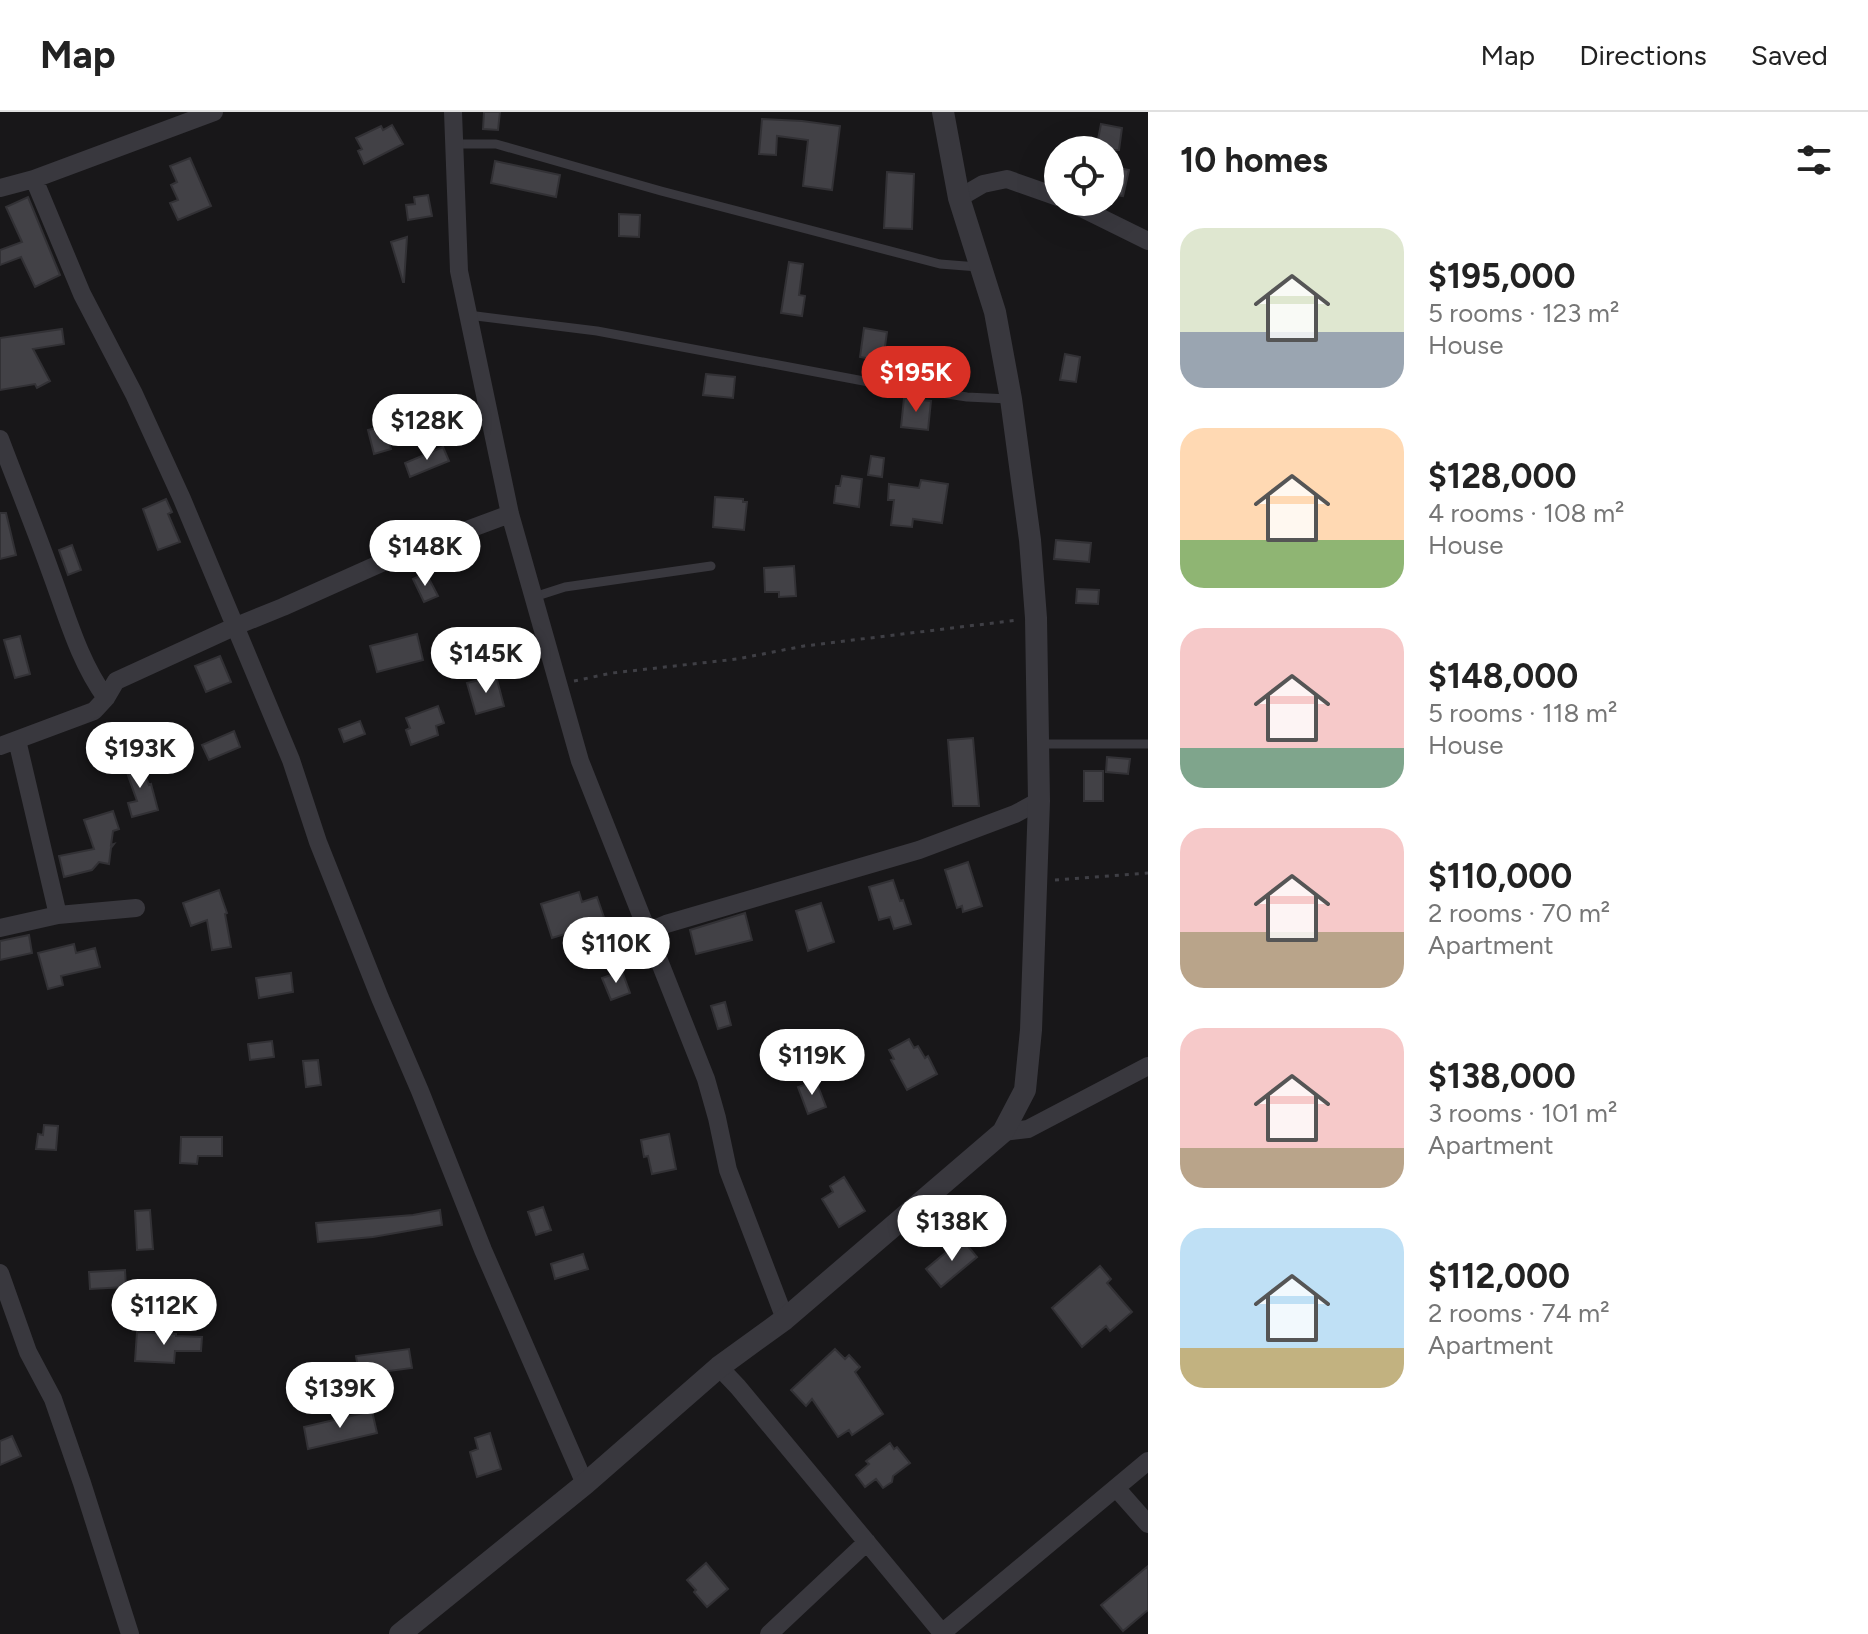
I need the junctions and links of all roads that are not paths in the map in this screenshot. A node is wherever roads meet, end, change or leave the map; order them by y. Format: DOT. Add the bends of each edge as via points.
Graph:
graph roads {
  1 [pos="214,112"];
  2 [pos="453,112"];
  3 [pos="943,112"];
  4 [pos="453,144"];
  5 [pos="34,179"];
  6 [pos="0,188"];
  7 [pos="1044,192"];
  8 [pos="959,198"];
  9 [pos="1097,216"];
  10 [pos="1148,241"];
  11 [pos="982,267"];
  12 [pos="468,315"];
  13 [pos="1011,399"];
  14 [pos="0,439"];
  15 [pos="510,514"];
  16 [pos="711,566"];
  17 [pos="534,597"];
  18 [pos="236,626"];
  19 [pos="106,698"];
  20 [pos="8,743"];
  21 [pos="1039,744"];
  22 [pos="1148,744"];
  23 [pos="1039,801"];
  24 [pos="136,908"];
  25 [pos="58,915"];
  26 [pos="0,928"];
  27 [pos="649,931"];
  28 [pos="1148,1066"];
  29 [pos="1003,1132"];
  30 [pos="0,1273"];
  31 [pos="785,1319"];
  32 [pos="719,1367"];
  33 [pos="1148,1461"];
  34 [pos="585,1484"];
  35 [pos="1117,1489"];
  36 [pos="1148,1524"];
  37 [pos="867,1542"];
  38 [pos="943,1633"];
  39 [pos="130,1634"];
  40 [pos="400,1634"];
  41 [pos="769,1634"];
  1 -- 5 [label="street"];
  2 -- 4 [label="street"];
  3 -- 8 [label="street"];
  4 -- 11 [label="lane" via="496,144 940,264"];
  4 -- 12 [label="street" via="459,271"];
  5 -- 6 [label="street"];
  5 -- 18 [label="street"];
  7 -- 8 [label="street" via="1007,179 983,184"];
  8 -- 11 [label="street"];
  9 -- 10 [label="street"];
  11 -- 13 [label="street"];
  12 -- 13 [label="lane" via="597,331 967,397"];
  12 -- 15 [label="street"];
  13 -- 21 [label="street" via="1030,540"];
  14 -- 19 [label="street" via="64,615"];
  15 -- 17 [label="street"];
  15 -- 18 [label="street"];
  16 -- 17 [label="lane" via="565,587"];
  17 -- 27 [label="street" via="580,761"];
  18 -- 19 [label="street" via="116,681"];
  18 -- 34 [label="street" via="380,998"];
  19 -- 20 [label="street" via="94,711"];
  20 -- 25 [label="street"];
  21 -- 22 [label="lane"];
  21 -- 23 [label="street"];
  23 -- 27 [label="street" via="919,850"];
  23 -- 29 [label="street" via="1025,1090"];
  24 -- 25 [label="street"];
  25 -- 26 [label="street"];
  27 -- 31 [label="street" via="706,1079 728,1170"];
  28 -- 29 [label="street" via="1028,1129"];
  29 -- 31 [label="street"];
  30 -- 39 [label="street" via="28,1352 53,1399"];
  31 -- 32 [label="street"];
  32 -- 34 [label="street"];
  32 -- 37 [label="street"];
  33 -- 35 [label="street"];
  34 -- 40 [label="street"];
  35 -- 36 [label="street"];
  35 -- 38 [label="street"];
  37 -- 38 [label="street"];
  37 -- 41 [label="street"];
}
